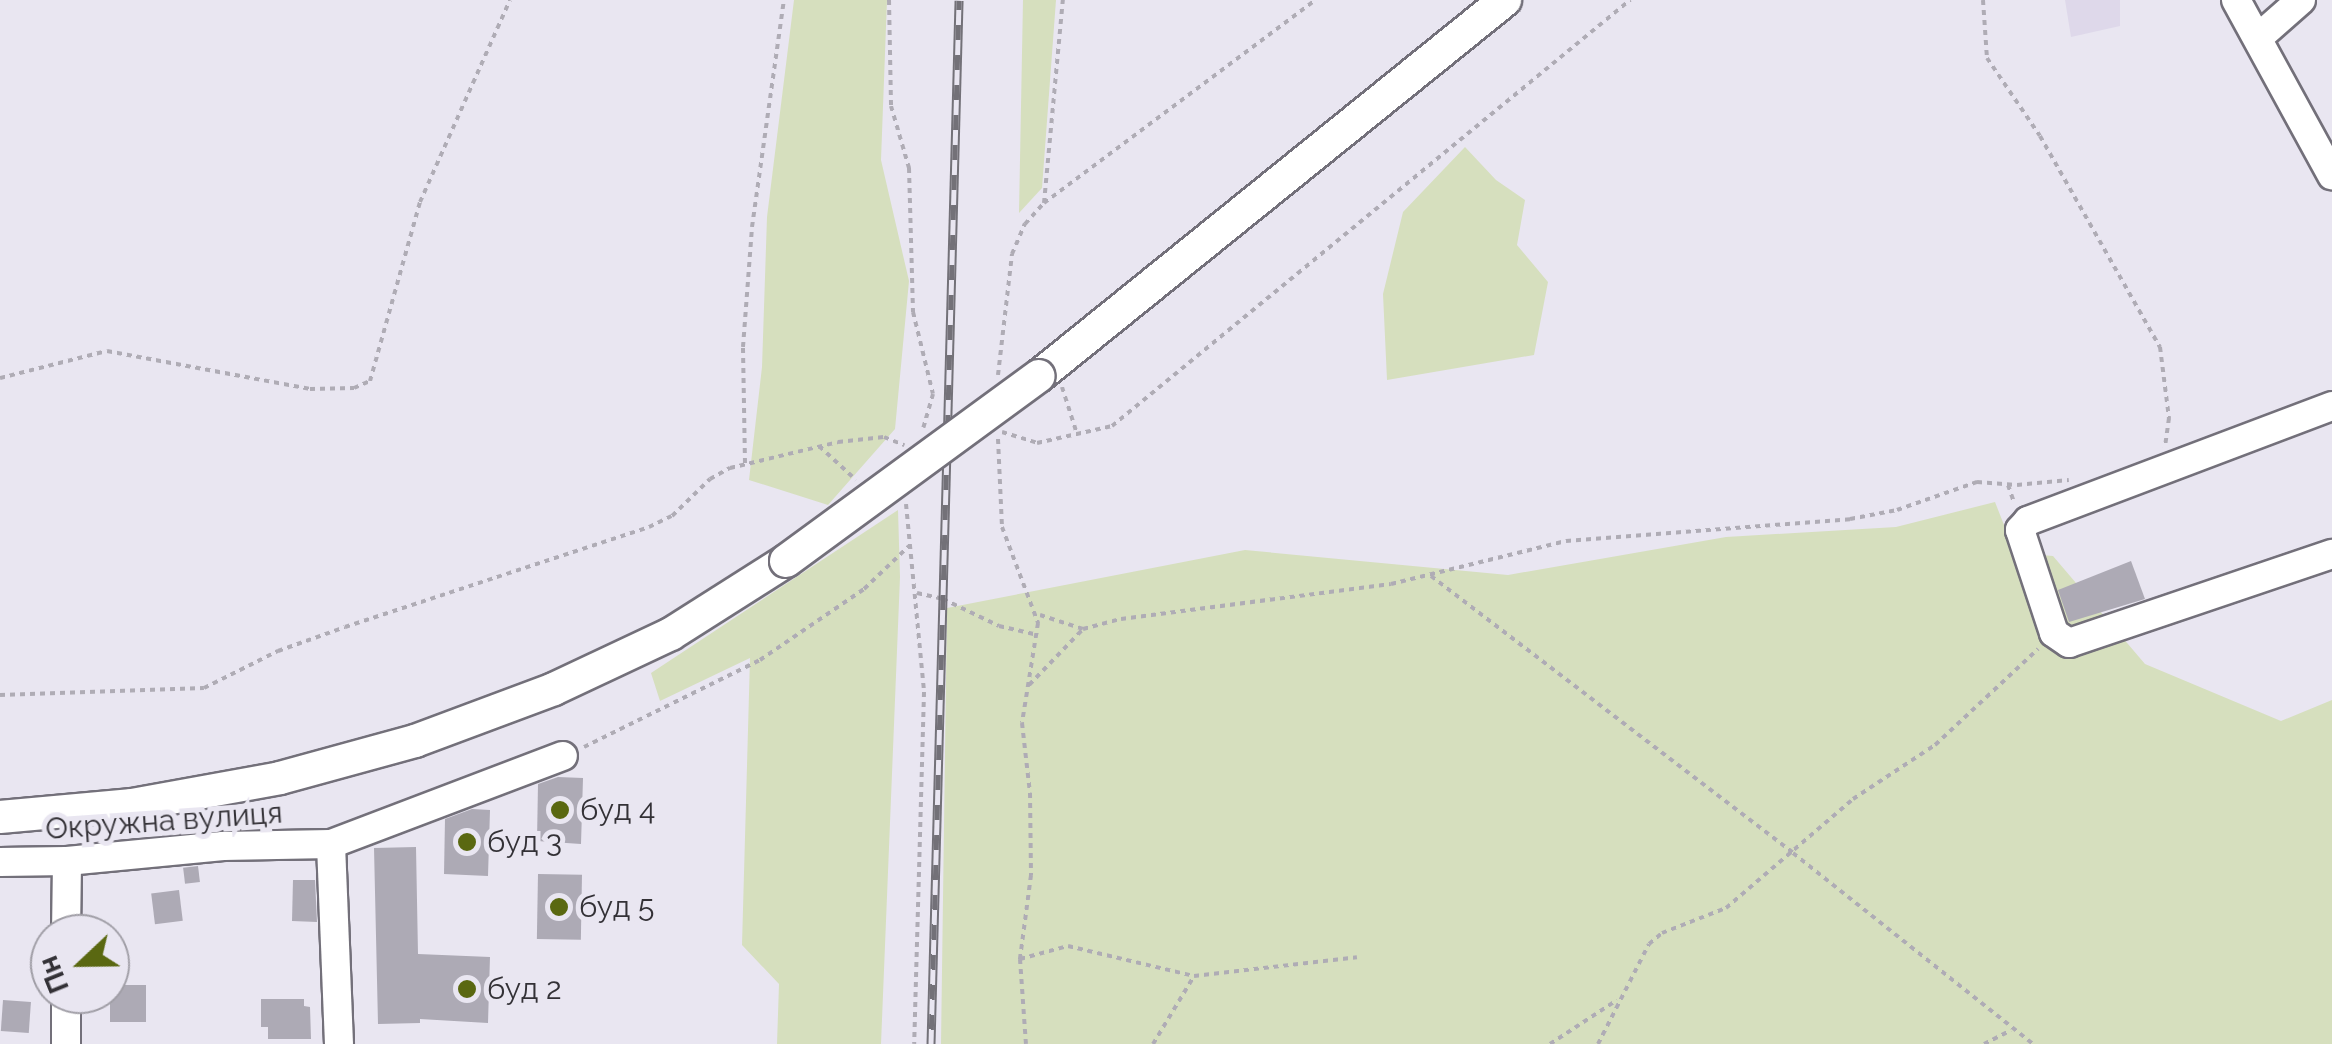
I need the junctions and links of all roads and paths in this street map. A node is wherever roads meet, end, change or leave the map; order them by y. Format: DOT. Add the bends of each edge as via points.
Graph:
graph roads {
  1 [pos="510,0"];
  2 [pos="784,0"];
  3 [pos="889,0"];
  4 [pos="1063,0"];
  5 [pos="1315,0"];
  6 [pos="1505,0"];
  7 [pos="1630,0"];
  8 [pos="1983,0"];
  9 [pos="2236,0"];
  10 [pos="2301,0"];
  11 [pos="2260,37"];
  12 [pos="2332,175"];
  13 [pos="1044,203"];
  14 [pos="1047,370"];
  15 [pos="0,378"];
  16 [pos="998,386"];
  17 [pos="2332,406"];
  18 [pos="1077,434"];
  19 [pos="918,437"];
  20 [pos="819,446"];
  21 [pos="912,450"];
  22 [pos="745,463"];
  23 [pos="2162,468"];
  24 [pos="2073,480"];
  25 [pos="890,494"];
  26 [pos="909,546"];
  27 [pos="2332,554"];
  28 [pos="1431,576"];
  29 [pos="917,593"];
  30 [pos="1037,614"];
  31 [pos="1083,629"];
  32 [pos="1038,634"];
  33 [pos="2065,638"];
  34 [pos="1029,685"];
  35 [pos="0,695"];
  36 [pos="563,756"];
  37 [pos="0,816"];
  38 [pos="331,844"];
  39 [pos="1793,853"];
  40 [pos="0,862"];
  41 [pos="66,862"];
  42 [pos="66,914"];
  43 [pos="1356,957"];
  44 [pos="1020,958"];
  45 [pos="1194,976"];
  46 [pos="1619,998"];
  47 [pos="66,1014"];
  48 [pos="2012,1030"];
  49 [pos="66,1044"];
  50 [pos="339,1044"];
  51 [pos="914,1044"];
  52 [pos="1026,1044"];
  53 [pos="1153,1044"];
  54 [pos="1550,1044"];
  55 [pos="1598,1044"];
  56 [pos="1984,1044"];
  57 [pos="2034,1044"];
  1 -- 15 [label="path" via="420,202 370,380 354,388 310,389 107,351"];
  2 -- 22 [label="path" via="752,228 743,348"];
  3 -- 19 [label="path" via="889,84 909,168 914,312 934,394"];
  4 -- 13 [label="path"];
  5 -- 13 [label="path"];
  6 -- 14 [label="main road"];
  7 -- 18 [label="path" via="1112,426"];
  8 -- 23 [label="path" via="1988,58 2160,347 2169,418"];
  9 -- 11 [label="street"];
  10 -- 11 [label="street"];
  11 -- 12 [label="street"];
  13 -- 16 [label="path" via="1025,224 1007,272"];
  14 -- 18 [label="path"];
  14 -- 25 [label="main road, bridge"];
  17 -- 23 [label="street"];
  18 -- 30 [label="path" via="1037,443 997,431 1002,526"];
  20 -- 21 [label="path" via="884,436"];
  20 -- 22 [label="path"];
  20 -- 25 [label="path"];
  22 -- 35 [label="path" via="710,479 672,516 649,527 344,627 204,688"];
  23 -- 33 [label="street" via="2028,521 2020,530"];
  24 -- 28 [label="path" via="1977,482 1850,519 1566,542"];
  25 -- 26 [label="path"];
  25 -- 37 [label="main road, bridge" via="671,634 554,689 415,741 280,778 132,805"];
  26 -- 29 [label="path"];
  26 -- 36 [label="path" via="856,595 760,660"];
  27 -- 33 [label="street"];
  28 -- 31 [label="path"];
  28 -- 39 [label="path"];
  29 -- 32 [label="path" via="998,626"];
  29 -- 51 [label="path" via="924,692"];
  30 -- 31 [label="path"];
  30 -- 32 [label="path"];
  31 -- 34 [label="path"];
  32 -- 34 [label="path"];
  33 -- 39 [label="path" via="1936,745 1853,799"];
  34 -- 44 [label="path" via="1022,723 1032,875"];
  36 -- 38 [label="street, Окружна вулиця"];
  38 -- 41 [label="street, Окружна вулиця" via="192,848"];
  38 -- 50 [label="street"];
  39 -- 46 [label="path" via="1726,908 1662,933"];
  39 -- 48 [label="path"];
  40 -- 41 [label="street, Окружна вулиця"];
  41 -- 42 [label="street"];
  43 -- 45 [label="path"];
  44 -- 45 [label="path" via="1068,946"];
  44 -- 52 [label="path"];
  45 -- 53 [label="path"];
  46 -- 54 [label="path"];
  46 -- 55 [label="path"];
  47 -- 49 [label="street"];
  48 -- 56 [label="path"];
  48 -- 57 [label="path"];
}
